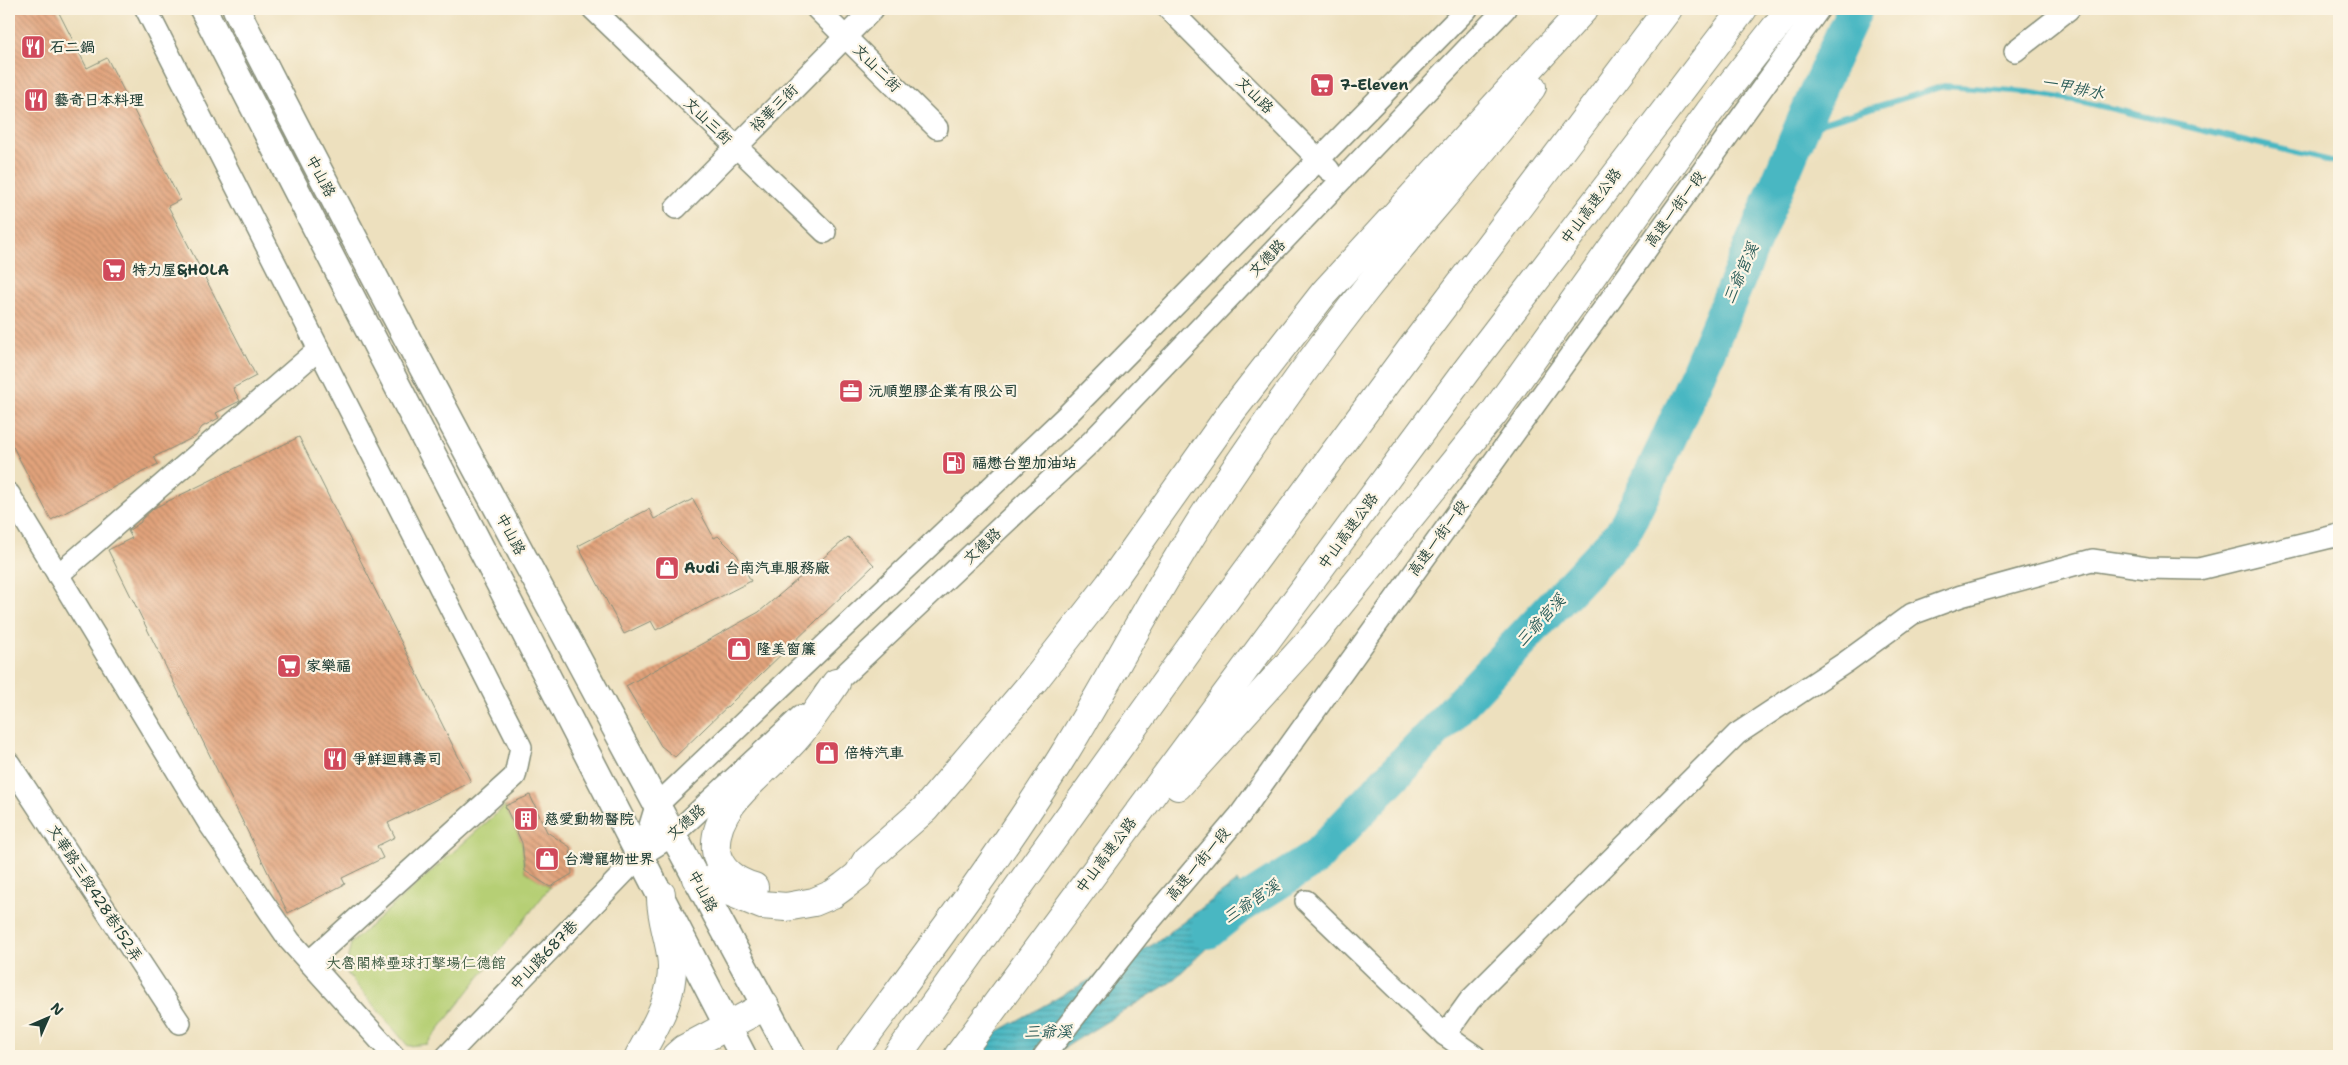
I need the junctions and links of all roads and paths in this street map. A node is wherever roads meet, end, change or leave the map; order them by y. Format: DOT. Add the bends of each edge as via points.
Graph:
graph roads {
  1 [pos="146,9"];
  2 [pos="204,9"];
  3 [pos="236,9"];
  4 [pos="593,9"];
  5 [pos="817,9"];
  6 [pos="873,9"];
  7 [pos="1169,9"];
  8 [pos="1467,9"];
  9 [pos="1505,9"];
  10 [pos="1584,9"];
  11 [pos="1589,9"];
  12 [pos="1668,9"];
  13 [pos="1743,9"];
  14 [pos="1790,9"];
  15 [pos="1819,9"];
  16 [pos="2069,9"];
  17 [pos="846,36"];
  18 [pos="2015,51"];
  19 [pos="936,128"];
  20 [pos="736,147"];
  21 [pos="1319,160"];
  22 [pos="1340,180"];
  23 [pos="676,208"];
  24 [pos="825,232"];
  25 [pos="319,348"];
  26 [pos="12,506"];
  27 [pos="2339,535"];
  28 [pos="58,575"];
  29 [pos="836,683"];
  30 [pos="9,763"];
  31 [pos="656,806"];
  32 [pos="673,835"];
  33 [pos="641,855"];
  34 [pos="867,860"];
  35 [pos="696,878"];
  36 [pos="661,894"];
  37 [pos="1306,901"];
  38 [pos="1057,921"];
  39 [pos="309,962"];
  40 [pos="765,1006"];
  41 [pos="180,1023"];
  42 [pos="728,1025"];
  43 [pos="1445,1034"];
  44 [pos="962,1050"];
  45 [pos="394,1056"];
  46 [pos="447,1056"];
  47 [pos="639,1056"];
  48 [pos="676,1056"];
  49 [pos="743,1056"];
  50 [pos="792,1056"];
  51 [pos="851,1056"];
  52 [pos="897,1056"];
  53 [pos="1044,1056"];
  54 [pos="1475,1056"];
  1 -- 25 [label="street"];
  2 -- 33 [label="main road, 中山路"];
  3 -- 31 [label="main road, 中山路" via="321,176"];
  4 -- 20 [label="street, 文山三街"];
  5 -- 17 [label="street, 文山二街"];
  6 -- 17 [label="street, 裕華三街"];
  7 -- 21 [label="street, 文山路"];
  8 -- 21 [label="street, 文德路"];
  9 -- 22 [label="street, 文德路"];
  10 -- 34 [label="highway" via="1324,293 1232,411 1109,585 1033,682 925,809"];
  11 -- 51 [label="highway" via="1510,117 1367,288 1287,396 1208,510 1016,829"];
  12 -- 52 [label="highway" via="1199,636"];
  13 -- 38 [label="highway, 中山高速公路" via="1466,371"];
  14 -- 38 [label="highway" via="1710,111 1494,413 1312,637"];
  15 -- 53 [label="street, 高速一街一段" via="1240,815 1144,928"];
  16 -- 18 [label="street"];
  17 -- 19 [label="street, 文山二街"];
  17 -- 20 [label="street, 裕華三街"];
  20 -- 23 [label="street, 裕華三街"];
  20 -- 24 [label="street, 文山三街"];
  21 -- 22 [label="street, 文山路"];
  21 -- 31 [label="street, 文德路" via="1067,415"];
  22 -- 29 [label="street, 文德路" via="1091,442"];
  25 -- 28 [label="street"];
  25 -- 39 [label="street" via="521,747 515,776"];
  26 -- 28 [label="street"];
  27 -- 43 [label="street" via="2199,569 2147,568 2092,560 1961,596 1912,614 1737,734 1470,1000"];
  28 -- 39 [label="street" via="210,825 290,941"];
  29 -- 32 [label="street, 文德路"];
  29 -- 34 [label="highway" via="798,736 723,815 716,832 716,856 725,871 748,885 786,892 816,888 830,882 850,865"];
  30 -- 41 [label="street, 文華路三段428巷152弄"];
  31 -- 32 [label="main road, 中山路"];
  31 -- 33 [label="street, 文德路"];
  32 -- 33 [label="street, 文德路"];
  32 -- 35 [label="main road, 中山路"];
  33 -- 36 [label="main road, 中山路"];
  33 -- 46 [label="street, 中山路687巷"];
  34 -- 35 [label="highway" via="858,874 833,894 807,904 786,907 749,901"];
  35 -- 40 [label="main road, 中山路"];
  36 -- 42 [label="main road, 中山路"];
  36 -- 47 [label="highway" via="660,907 673,977 661,1015"];
  37 -- 43 [label="street"];
  38 -- 44 [label="highway, 中山高速公路"];
  39 -- 45 [label="street"];
  40 -- 42 [label="highway"];
  40 -- 50 [label="main road, 中山路"];
  42 -- 48 [label="highway"];
  42 -- 49 [label="main road, 中山路"];
  43 -- 54 [label="street"];
}
